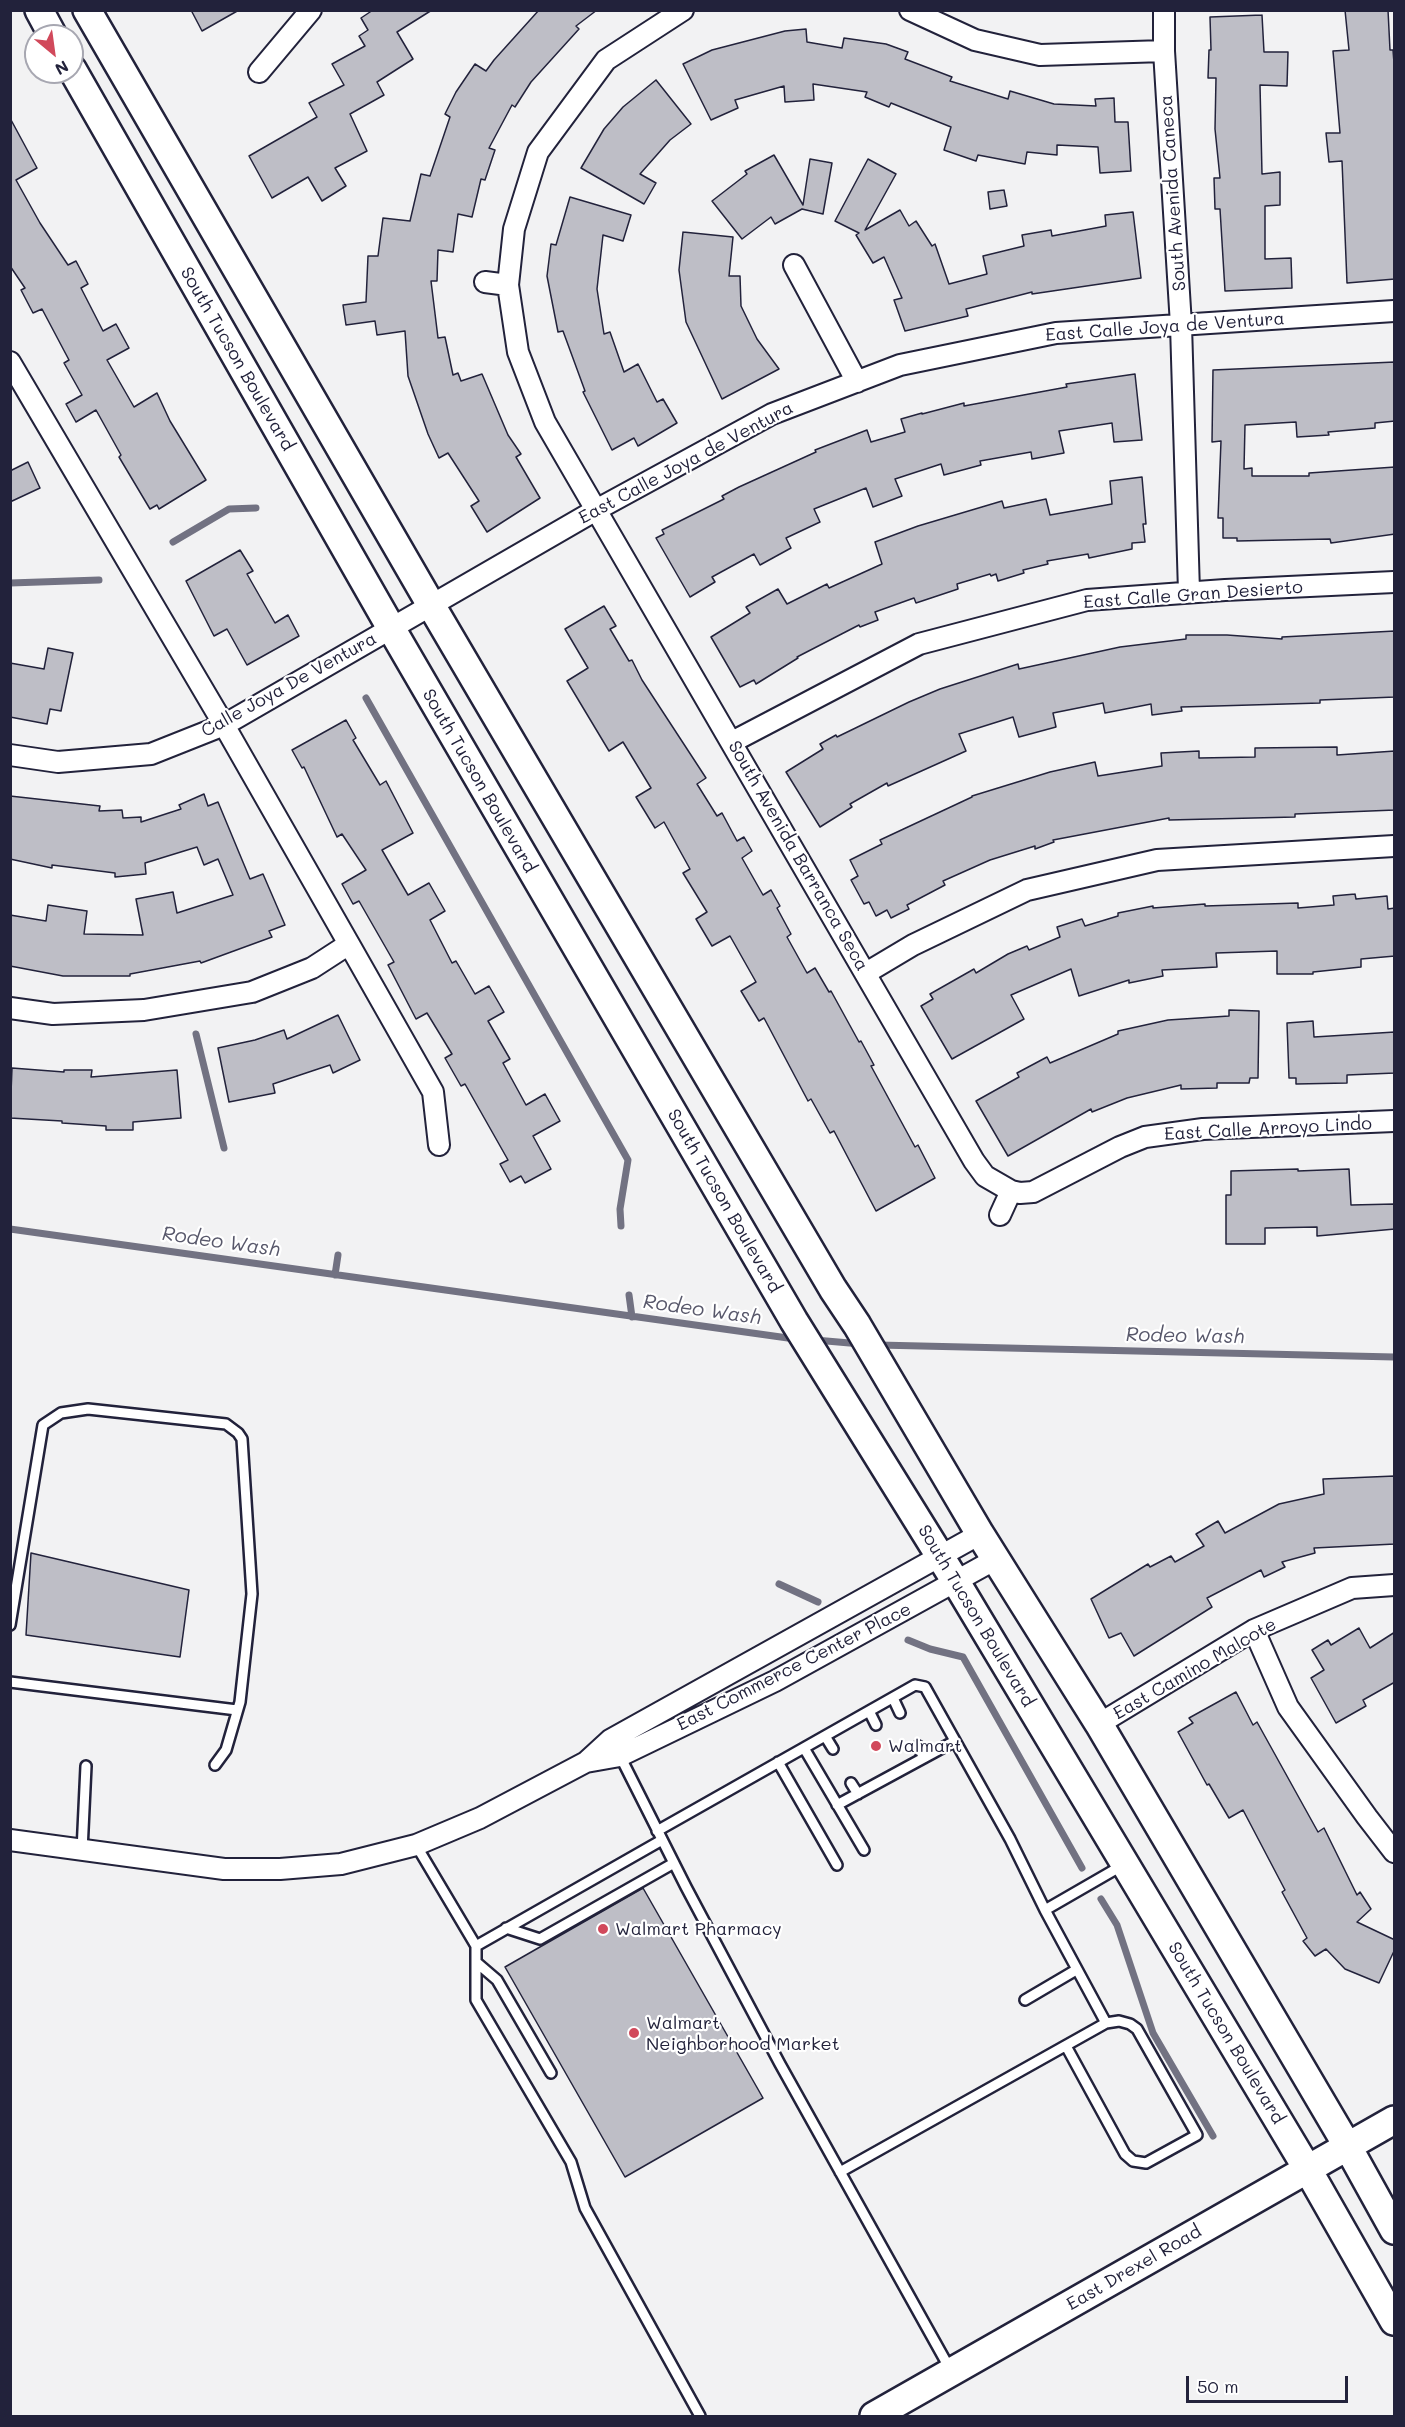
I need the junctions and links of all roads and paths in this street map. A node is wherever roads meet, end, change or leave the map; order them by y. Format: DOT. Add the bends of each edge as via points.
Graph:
graph roads {
  1 [pos="39,10"];
  2 [pos="87,10"];
  3 [pos="311,10"];
  4 [pos="683,10"];
  5 [pos="910,10"];
  6 [pos="1164,10"];
  7 [pos="660,17"];
  8 [pos="47,24"];
  9 [pos="1164,51"];
  10 [pos="259,72"];
  11 [pos="81,84"];
  12 [pos="794,265"];
  13 [pos="485,282"];
  14 [pos="508,285"];
  15 [pos="1395,311"];
  16 [pos="1181,325"];
  17 [pos="10,362"];
  18 [pos="857,382"];
  19 [pos="19,396"];
  20 [pos="596,510"];
  21 [pos="1395,582"];
  22 [pos="1189,592"];
  23 [pos="430,605"];
  24 [pos="391,628"];
  25 [pos="224,725"];
  26 [pos="732,742"];
  27 [pos="10,755"];
  28 [pos="1395,846"];
  29 [pos="349,944"];
  30 [pos="866,973"];
  31 [pos="10,1008"];
  32 [pos="1395,1121"];
  33 [pos="439,1145"];
  34 [pos="1011,1191"];
  35 [pos="1000,1215"];
  36 [pos="980,1534"];
  37 [pos="939,1557"];
  38 [pos="996,1559"];
  39 [pos="956,1582"];
  40 [pos="1395,1585"];
  41 [pos="10,1625"];
  42 [pos="1254,1630"];
  43 [pos="10,1682"];
  44 [pos="893,1698"];
  45 [pos="237,1710"];
  46 [pos="869,1711"];
  47 [pos="900,1713"];
  48 [pos="1099,1724"];
  49 [pos="876,1725"];
  50 [pos="825,1736"];
  51 [pos="956,1741"];
  52 [pos="918,1746"];
  53 [pos="804,1748"];
  54 [pos="833,1749"];
  55 [pos="620,1756"];
  56 [pos="924,1758"];
  57 [pos="894,1760"];
  58 [pos="586,1762"];
  59 [pos="778,1762"];
  60 [pos="215,1765"];
  61 [pos="86,1766"];
  62 [pos="899,1771"];
  63 [pos="851,1783"];
  64 [pos="858,1794"];
  65 [pos="837,1805"];
  66 [pos="657,1830"];
  67 [pos="10,1840"];
  68 [pos="662,1840"];
  69 [pos="416,1845"];
  70 [pos="864,1850"];
  71 [pos="82,1851"];
  72 [pos="1395,1852"];
  73 [pos="674,1863"];
  74 [pos="1125,1864"];
  75 [pos="837,1865"];
  76 [pos="1045,1910"];
  77 [pos="506,1928"];
  78 [pos="476,1946"];
  79 [pos="476,1962"];
  80 [pos="1076,1970"];
  81 [pos="1025,2000"];
  82 [pos="1106,2023"];
  83 [pos="1066,2046"];
  84 [pos="551,2073"];
  85 [pos="1395,2120"];
  86 [pos="1348,2146"];
  87 [pos="1308,2170"];
  88 [pos="840,2172"];
  89 [pos="1395,2230"];
  90 [pos="1395,2321"];
  91 [pos="952,2372"];
  92 [pos="700,2416"];
  93 [pos="874,2416"];
  1 -- 8 [label="main road"];
  2 -- 23 [label="main road"];
  3 -- 10 [label="street"];
  4 -- 7 [label="street, South Avenida Barranca Seca"];
  5 -- 9 [label="street" via="975,40 1040,54"];
  6 -- 9 [label="street, South Avenida Caneca"];
  7 -- 14 [label="street, South Avenida Barranca Seca" via="606,60 538,152 514,229"];
  9 -- 16 [label="street, South Avenida Caneca"];
  11 -- 24 [label="main road, South Tucson Boulevard"];
  12 -- 18 [label="street"];
  13 -- 14 [label="street"];
  14 -- 20 [label="street, South Avenida Barranca Seca" via="518,352 545,422"];
  15 -- 16 [label="street, East Calle Joya de Ventura"];
  16 -- 18 [label="street, East Calle Joya de Ventura" via="1056,333 900,365"];
  16 -- 22 [label="street, South Avenida Caneca"];
  17 -- 19 [label="street"];
  18 -- 20 [label="street, East Calle Joya de Ventura" via="772,414"];
  19 -- 25 [label="street"];
  20 -- 23 [label="street, East Calle Joya de Ventura"];
  20 -- 26 [label="street, South Avenida Barranca Seca"];
  21 -- 22 [label="street, East Calle Gran Desierto"];
  22 -- 26 [label="street, East Calle Gran Desierto" via="1087,600 919,644"];
  23 -- 24 [label="street, East Calle Joya de Ventura"];
  23 -- 36 [label="main road"];
  24 -- 25 [label="street, Calle Joya De Ventura"];
  24 -- 37 [label="main road, South Tucson Boulevard" via="794,1321"];
  25 -- 27 [label="street, Calle Joya De Ventura" via="151,754 58,762"];
  25 -- 29 [label="street"];
  26 -- 30 [label="street, South Avenida Barranca Seca"];
  28 -- 30 [label="street" via="1157,860 1027,890"];
  29 -- 31 [label="street" via="312,968 252,992 144,1010 53,1014"];
  29 -- 33 [label="street" via="433,1092"];
  30 -- 34 [label="street, South Avenida Barranca Seca" via="974,1161 985,1176"];
  32 -- 34 [label="street, East Calle Arroyo Lindo" via="1203,1129 1145,1137 1033,1192"];
  34 -- 35 [label="street"];
  36 -- 37 [label="street, East Commerce Center Place"];
  36 -- 38 [label="main road"];
  37 -- 39 [label="main road, South Tucson Boulevard"];
  37 -- 58 [label="street, East Commerce Center Place" via="610,1740"];
  38 -- 39 [label="street, East Commerce Center Place"];
  38 -- 48 [label="main road"];
  39 -- 55 [label="street, East Commerce Center Place" via="775,1681"];
  39 -- 74 [label="main road, South Tucson Boulevard"];
  40 -- 42 [label="street, East Camino Malcote" via="1352,1588"];
  41 -- 45 [label="lane" via="43,1425 61,1413 88,1409 226,1424 242,1438 251,1561 252,1594"];
  42 -- 48 [label="street, East Camino Malcote"];
  42 -- 72 [label="street" via="1288,1707"];
  43 -- 45 [label="lane"];
  44 -- 46 [label="lane"];
  44 -- 47 [label="lane"];
  44 -- 51 [label="lane" via="915,1685 926,1687"];
  45 -- 60 [label="lane" via="226,1750"];
  46 -- 49 [label="lane"];
  46 -- 50 [label="lane"];
  48 -- 86 [label="main road"];
  50 -- 53 [label="lane"];
  50 -- 54 [label="lane"];
  51 -- 56 [label="lane"];
  51 -- 76 [label="lane"];
  52 -- 56 [label="lane"];
  53 -- 59 [label="lane"];
  53 -- 65 [label="lane"];
  55 -- 58 [label="street, East Commerce Center Place"];
  55 -- 66 [label="lane"];
  56 -- 62 [label="lane"];
  57 -- 62 [label="lane"];
  58 -- 69 [label="street, East Commerce Center Place" via="480,1818"];
  59 -- 66 [label="lane"];
  59 -- 75 [label="lane"];
  61 -- 71 [label="lane"];
  62 -- 64 [label="lane"];
  63 -- 64 [label="lane"];
  64 -- 65 [label="lane"];
  65 -- 70 [label="lane"];
  66 -- 68 [label="lane"];
  67 -- 71 [label="street, East Commerce Center Place"];
  68 -- 73 [label="lane"];
  68 -- 77 [label="lane"];
  69 -- 71 [label="street, East Commerce Center Place" via="341,1864 280,1869 224,1869"];
  69 -- 78 [label="lane"];
  73 -- 77 [label="lane" via="540,1939"];
  73 -- 88 [label="lane"];
  74 -- 76 [label="lane"];
  74 -- 87 [label="main road, South Tucson Boulevard"];
  76 -- 80 [label="lane"];
  77 -- 78 [label="lane"];
  78 -- 79 [label="lane"];
  79 -- 84 [label="lane" via="497,1980"];
  79 -- 92 [label="lane" via="476,2000 571,2162 585,2208"];
  80 -- 81 [label="lane"];
  80 -- 82 [label="lane"];
  82 -- 83 [label="lane"];
  82 -- 83 [label="lane" via="1119,2021 1137,2029 1197,2135 1146,2163 1133,2161 1125,2154"];
  83 -- 88 [label="lane"];
  85 -- 86 [label="main road, East Drexel Road"];
  86 -- 87 [label="main road, East Drexel Road"];
  86 -- 89 [label="main road"];
  87 -- 90 [label="main road, South Tucson Boulevard"];
  87 -- 91 [label="main road, East Drexel Road"];
  88 -- 91 [label="lane"];
  91 -- 93 [label="main road, East Drexel Road"];
}
